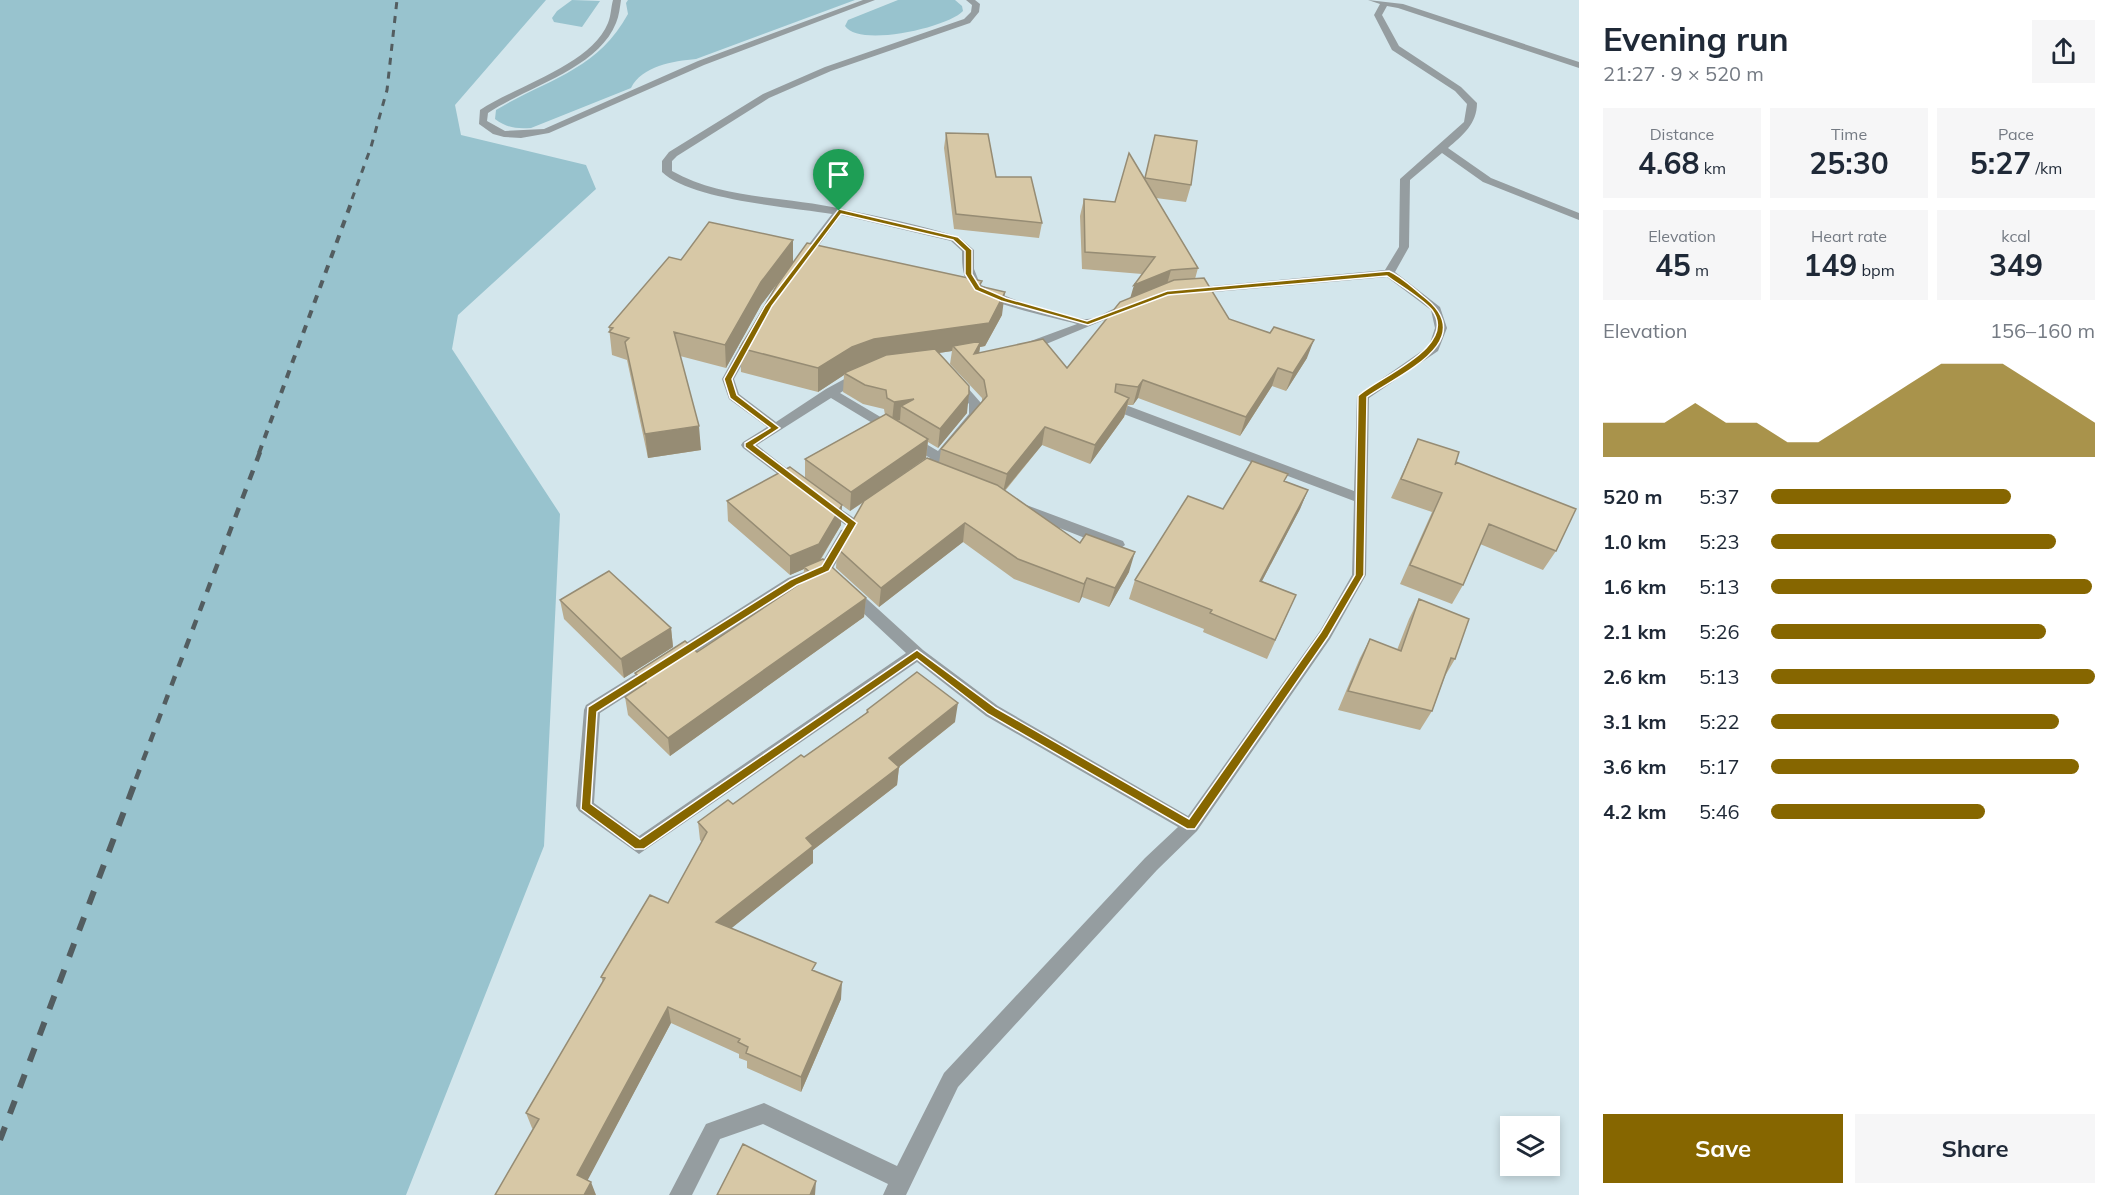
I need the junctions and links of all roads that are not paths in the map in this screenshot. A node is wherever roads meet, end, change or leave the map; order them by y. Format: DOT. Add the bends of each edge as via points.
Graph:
graph roads {
  1 [pos="617,0"];
  2 [pos="871,0"];
  3 [pos="970,0"];
  4 [pos="1372,0"];
  5 [pos="1384,4"];
  6 [pos="1579,65"];
  7 [pos="1440,147"];
  8 [pos="839,211"];
  9 [pos="1579,217"];
  10 [pos="797,268"];
  11 [pos="1389,273"];
  12 [pos="1178,292"];
  13 [pos="1137,304"];
  14 [pos="1088,323"];
  15 [pos="757,327"];
  16 [pos="1017,347"];
  17 [pos="877,368"];
  18 [pos="944,369"];
  19 [pos="830,392"];
  20 [pos="1118,407"];
  21 [pos="776,428"];
  22 [pos="939,458"];
  23 [pos="923,469"];
  24 [pos="945,478"];
  25 [pos="904,483"];
  26 [pos="1362,499"];
  27 [pos="1010,503"];
  28 [pos="866,509"];
  29 [pos="852,523"];
  30 [pos="1118,546"];
  31 [pos="825,569"];
  32 [pos="917,654"];
  33 [pos="1191,826"];
  34 [pos="897,1187"];
  35 [pos="680,1195"];
  1 -- 2 [label="street" via="616,18 594,48 554,75 495,102 483,112 482,122 490,130 505,134 546,131 701,63"];
  3 -- 8 [label="street" via="976,4 975,12 967,21 828,69 765,96 699,135 667,161 667,172 677,180"];
  4 -- 5 [label="street"];
  5 -- 6 [label="street"];
  5 -- 7 [label="street" via="1378,15 1395,48 1458,89 1472,103 1471,119"];
  7 -- 9 [label="street" via="1487,180"];
  7 -- 11 [label="street" via="1406,179 1404,247"];
  8 -- 10 [label="street"];
  8 -- 14 [label="street" via="955,239 968,250 969,274 977,288"];
  11 -- 12 [label="street"];
  11 -- 26 [label="street" via="1436,309 1441,328 1434,348 1363,396"];
  13 -- 14 [label="street"];
  14 -- 16 [label="street" via="1040,343"];
  15 -- 21 [label="street" via="728,379 733,396"];
  17 -- 19 [label="street"];
  18 -- 22 [label="street" via="975,403 976,415"];
  19 -- 21 [label="street"];
  19 -- 22 [label="street"];
  20 -- 26 [label="street"];
  21 -- 29 [label="street" via="748,445"];
  22 -- 23 [label="street"];
  23 -- 24 [label="street"];
  23 -- 25 [label="street"];
  26 -- 33 [label="street" via="1359,575 1325,635"];
  27 -- 30 [label="street"];
  28 -- 29 [label="street"];
  29 -- 31 [label="street"];
  31 -- 32 [label="street"];
  31 -- 32 [label="street" via="793,582 592,710 585,806 639,846"];
  32 -- 33 [label="street" via="992,711"];
  33 -- 34 [label="street" via="951,1080"];
  34 -- 35 [label="street" via="764,1113 713,1131"];
}
